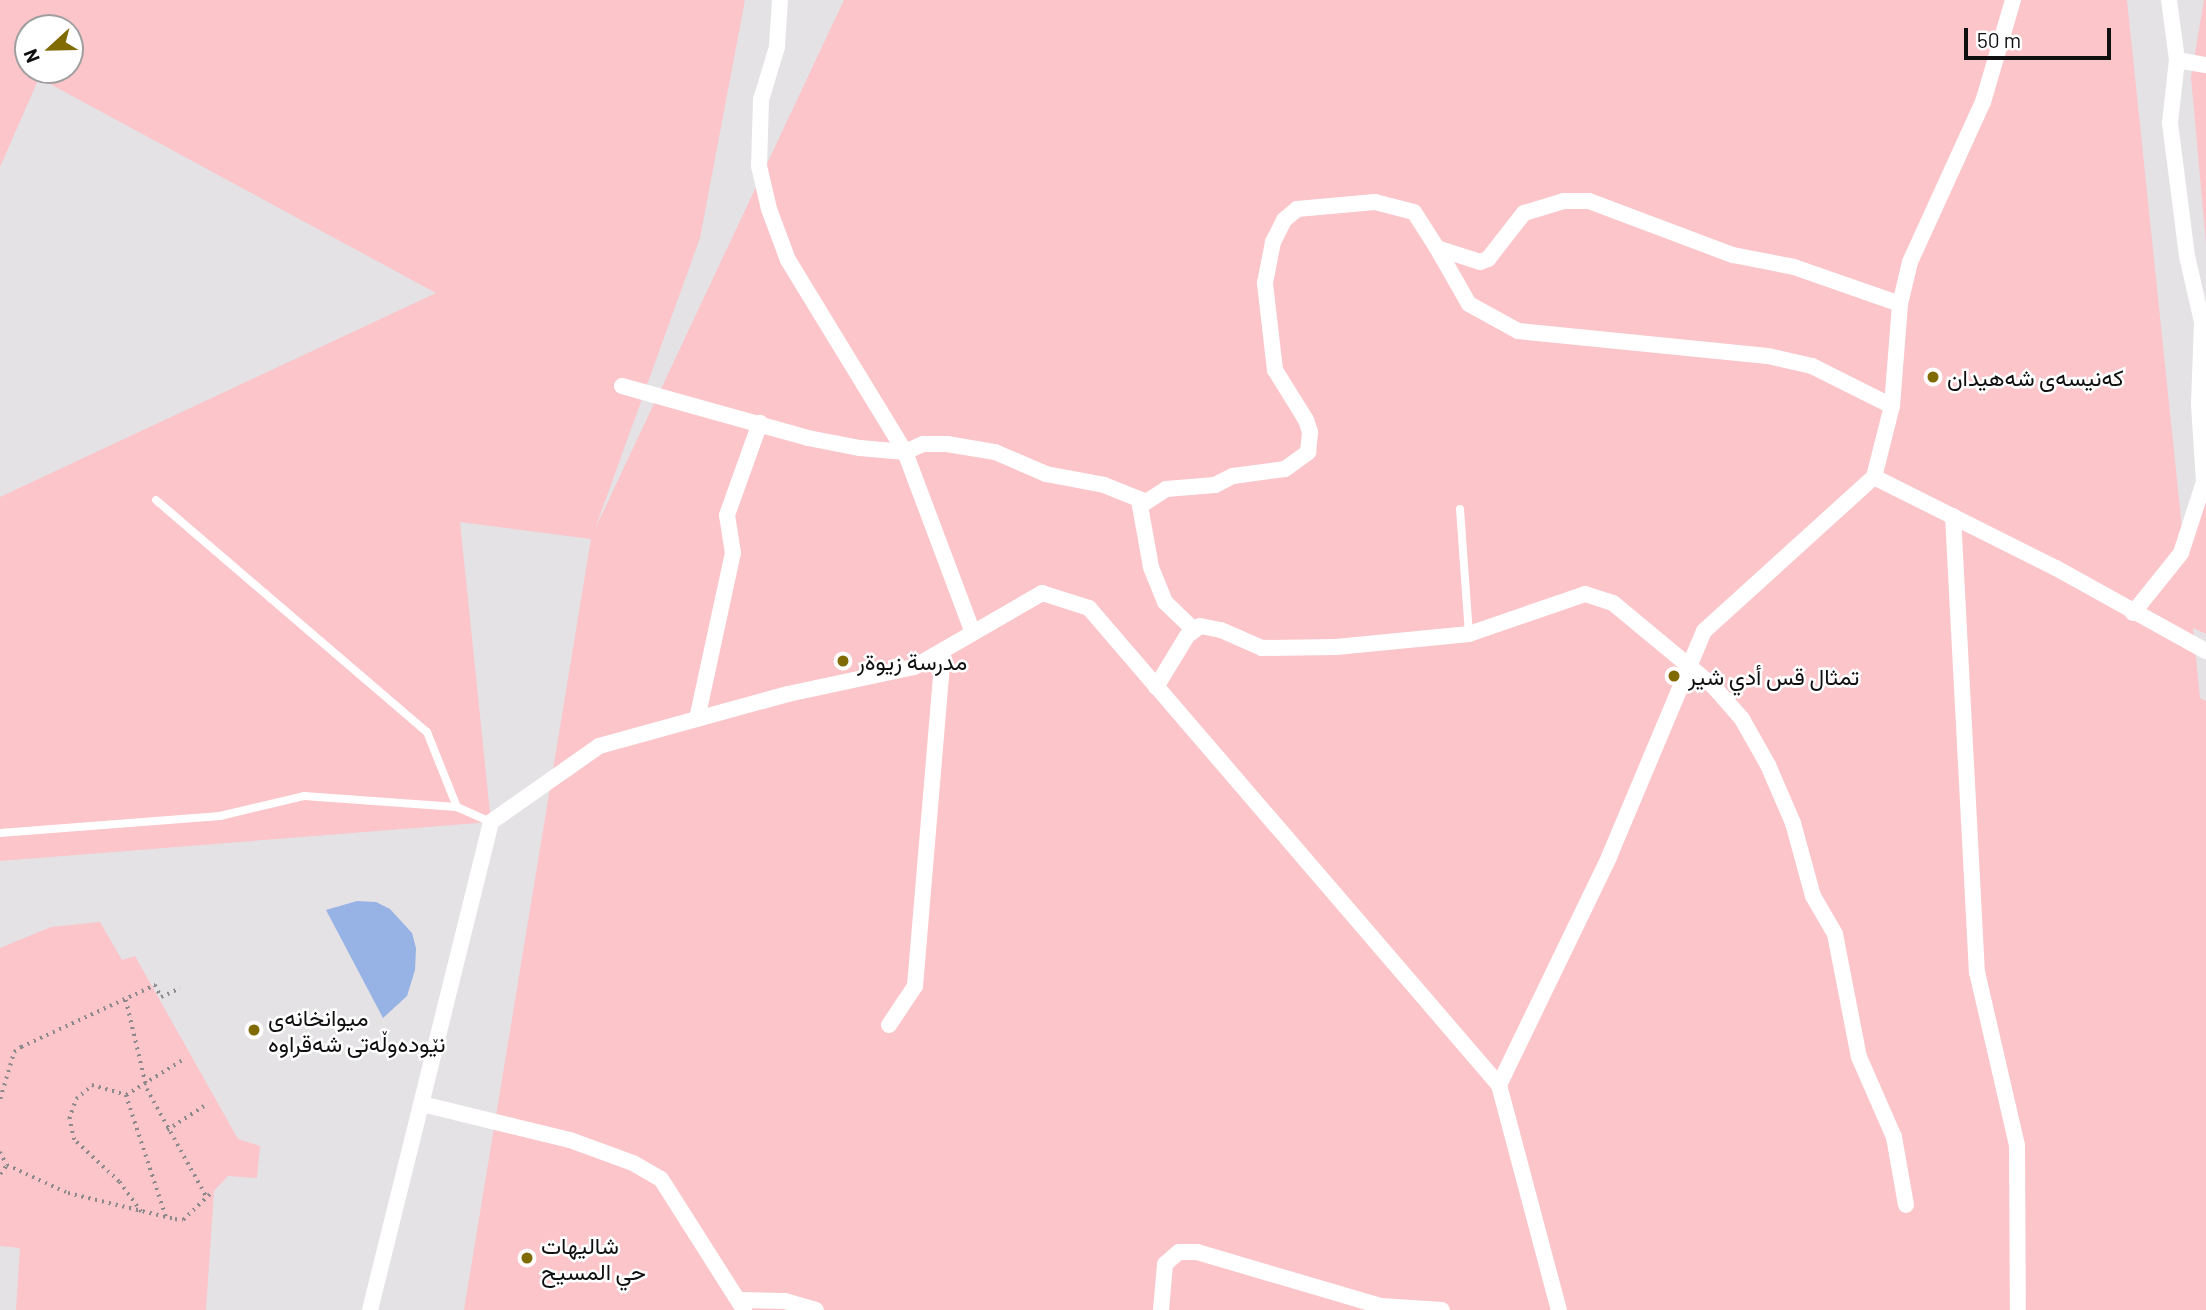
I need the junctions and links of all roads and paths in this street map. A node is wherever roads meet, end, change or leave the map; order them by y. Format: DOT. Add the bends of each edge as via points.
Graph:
graph roads {
  1 [pos="780,0"];
  2 [pos="2013,0"];
  3 [pos="2169,0"];
  4 [pos="2177,60"];
  5 [pos="2206,65"];
  6 [pos="1437,248"];
  7 [pos="1900,304"];
  8 [pos="622,386"];
  9 [pos="1892,406"];
  10 [pos="760,423"];
  11 [pos="905,452"];
  12 [pos="1874,477"];
  13 [pos="156,499"];
  14 [pos="1144,501"];
  15 [pos="1461,509"];
  16 [pos="1954,516"];
  17 [pos="2133,613"];
  18 [pos="1193,629"];
  19 [pos="973,633"];
  20 [pos="1469,634"];
  21 [pos="943,651"];
  22 [pos="2206,651"];
  23 [pos="1691,665"];
  24 [pos="1156,687"];
  25 [pos="697,719"];
  26 [pos="457,807"];
  27 [pos="491,822"];
  28 [pos="0,833"];
  29 [pos="180,988"];
  30 [pos="126,1000"];
  31 [pos="890,1025"];
  32 [pos="184,1059"];
  33 [pos="146,1084"];
  34 [pos="1499,1085"];
  35 [pos="126,1095"];
  36 [pos="0,1099"];
  37 [pos="422,1104"];
  38 [pos="204,1106"];
  39 [pos="167,1130"];
  40 [pos="0,1152"];
  41 [pos="7,1165"];
  42 [pos="0,1174"];
  43 [pos="1906,1205"];
  44 [pos="141,1212"];
  45 [pos="166,1217"];
  46 [pos="743,1305"];
  47 [pos="370,1310"];
  48 [pos="816,1310"];
  49 [pos="1161,1310"];
  50 [pos="1442,1310"];
  51 [pos="1559,1310"];
  52 [pos="2018,1310"];
  1 -- 11 [label="street" via="777,47 761,100 759,166 769,209 788,260"];
  2 -- 7 [label="street" via="1983,102 1910,262"];
  3 -- 4 [label="street"];
  4 -- 5 [label="street"];
  4 -- 17 [label="street" via="2170,123 2202,322 2199,404 2204,482 2181,553"];
  6 -- 7 [label="street" via="1468,260 1488,259 1524,214 1564,201 1590,201 1732,255 1794,267"];
  6 -- 9 [label="street" via="1469,304 1518,331 1768,356 1812,366"];
  6 -- 14 [label="street" via="1420,217 1375,202 1305,206 1290,213 1273,242 1265,283 1275,370 1306,420 1308,452 1285,469 1233,476 1215,485 1166,489"];
  7 -- 9 [label="street"];
  8 -- 10 [label="street"];
  9 -- 12 [label="street"];
  10 -- 11 [label="street" via="808,438"];
  10 -- 25 [label="street" via="727,515 733,553"];
  11 -- 14 [label="street" via="923,444 995,452 1046,474 1104,485"];
  11 -- 19 [label="street"];
  12 -- 16 [label="street"];
  12 -- 23 [label="street" via="1704,631"];
  13 -- 26 [label="lane" via="427,732"];
  14 -- 18 [label="street" via="1140,506 1151,567 1165,602"];
  15 -- 20 [label="lane"];
  16 -- 17 [label="street"];
  16 -- 52 [label="street" via="1977,972 2017,1145"];
  17 -- 22 [label="street"];
  18 -- 20 [label="street" via="1210,626 1255,645 1278,649"];
  18 -- 24 [label="street"];
  19 -- 21 [label="street"];
  19 -- 24 [label="street" via="1042,593 1089,608"];
  20 -- 23 [label="street" via="1571,597 1598,595"];
  21 -- 25 [label="street" via="914,667"];
  21 -- 31 [label="street" via="915,986"];
  23 -- 34 [label="street" via="1609,857"];
  23 -- 43 [label="street" via="1742,719 1783,795 1813,896 1835,934 1859,1057 1894,1136"];
  24 -- 34 [label="street"];
  25 -- 27 [label="street" via="600,746"];
  26 -- 27 [label="lane"];
  26 -- 28 [label="lane" via="304,796 220,816"];
  27 -- 37 [label="street"];
  29 -- 30 [label="path" via="161,997 155,985"];
  30 -- 33 [label="path"];
  30 -- 36 [label="path" via="13,1052"];
  32 -- 33 [label="path"];
  33 -- 35 [label="path"];
  33 -- 39 [label="path"];
  34 -- 51 [label="street"];
  35 -- 44 [label="path" via="92,1085 76,1099 69,1119 74,1140 119,1182"];
  35 -- 45 [label="path"];
  37 -- 46 [label="street" via="570,1140 633,1163 661,1179"];
  37 -- 47 [label="street"];
  38 -- 39 [label="path"];
  39 -- 45 [label="path" via="208,1195 183,1220"];
  40 -- 41 [label="path"];
  41 -- 42 [label="path"];
  41 -- 44 [label="path" via="68,1193"];
  44 -- 45 [label="path"];
  46 -- 48 [label="street" via="785,1301"];
  49 -- 50 [label="street" via="1165,1264 1179,1251 1197,1252 1381,1306"];
}
